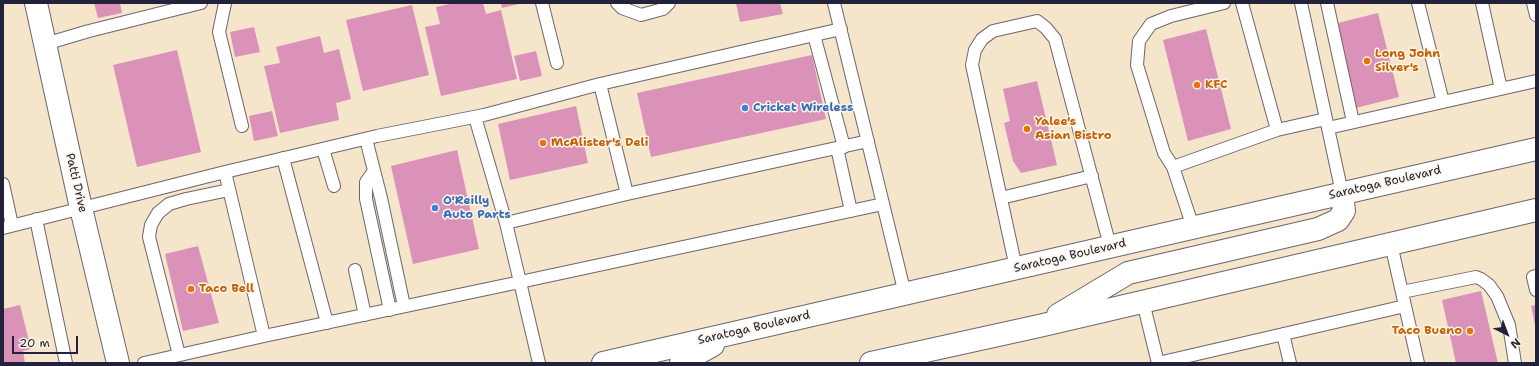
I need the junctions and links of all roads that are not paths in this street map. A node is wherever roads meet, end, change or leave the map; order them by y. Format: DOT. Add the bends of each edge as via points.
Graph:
graph roads {
  1 [pos="36,3"];
  2 [pos="201,3"];
  3 [pos="225,3"];
  4 [pos="542,3"];
  5 [pos="617,3"];
  6 [pos="669,3"];
  7 [pos="834,3"];
  8 [pos="1224,3"];
  9 [pos="1242,3"];
  10 [pos="1301,3"];
  11 [pos="1327,3"];
  12 [pos="1418,3"];
  13 [pos="1482,3"];
  14 [pos="841,29"];
  15 [pos="814,35"];
  16 [pos="45,44"];
  17 [pos="557,63"];
  18 [pos="1536,81"];
  19 [pos="600,84"];
  20 [pos="1501,89"];
  21 [pos="1443,102"];
  22 [pos="475,117"];
  23 [pos="1353,122"];
  24 [pos="1327,124"];
  25 [pos="242,126"];
  26 [pos="1277,130"];
  27 [pos="366,139"];
  28 [pos="868,141"];
  29 [pos="841,147"];
  30 [pos="323,149"];
  31 [pos="1536,149"];
  32 [pos="283,158"];
  33 [pos="1173,167"];
  34 [pos="374,171"];
  35 [pos="225,172"];
  36 [pos="1092,176"];
  37 [pos="3,184"];
  38 [pos="334,186"];
  39 [pos="229,190"];
  40 [pos="1342,193"];
  41 [pos="627,194"];
  42 [pos="1001,198"];
  43 [pos="883,204"];
  44 [pos="81,208"];
  45 [pos="852,210"];
  46 [pos="1536,210"];
  47 [pos="36,219"];
  48 [pos="506,223"];
  49 [pos="8,226"];
  50 [pos="1193,227"];
  51 [pos="1391,244"];
  52 [pos="1110,246"];
  53 [pos="1016,268"];
  54 [pos="355,270"];
  55 [pos="1536,276"];
  56 [pos="520,282"];
  57 [pos="1536,290"];
  58 [pos="1402,292"];
  59 [pos="905,294"];
  60 [pos="1144,302"];
  61 [pos="404,306"];
  62 [pos="1405,306"];
  63 [pos="390,310"];
  64 [pos="365,315"];
  65 [pos="326,323"];
  66 [pos="1040,326"];
  67 [pos="733,333"];
  68 [pos="1283,334"];
  69 [pos="264,336"];
  70 [pos="179,355"];
  71 [pos="931,357"];
  72 [pos="66,363"];
  73 [pos="118,363"];
  74 [pos="144,363"];
  75 [pos="539,363"];
  76 [pos="603,363"];
  77 [pos="681,363"];
  78 [pos="871,363"];
  79 [pos="1290,363"];
  80 [pos="1418,363"];
  81 [pos="1515,363"];
  1 -- 16 [label="main road, Patti Drive"];
  2 -- 16 [label="lane"];
  3 -- 25 [label="lane" via="218,32"];
  4 -- 17 [label="lane"];
  5 -- 6 [label="lane" via="622,8 641,15 663,9"];
  7 -- 14 [label="lane"];
  8 -- 33 [label="lane" via="1171,16 1151,24 1139,41 1137,65 1164,153"];
  9 -- 26 [label="lane"];
  10 -- 24 [label="lane"];
  11 -- 23 [label="lane"];
  12 -- 21 [label="lane"];
  13 -- 20 [label="lane"];
  14 -- 15 [label="lane"];
  14 -- 28 [label="lane"];
  15 -- 19 [label="lane"];
  15 -- 29 [label="lane"];
  16 -- 44 [label="main road, Patti Drive"];
  18 -- 20 [label="lane"];
  19 -- 22 [label="lane"];
  19 -- 41 [label="lane"];
  20 -- 21 [label="lane"];
  21 -- 23 [label="lane"];
  22 -- 27 [label="lane"];
  22 -- 48 [label="lane"];
  23 -- 24 [label="lane"];
  24 -- 26 [label="lane"];
  24 -- 40 [label="lane"];
  26 -- 33 [label="lane"];
  27 -- 30 [label="lane"];
  27 -- 34 [label="lane"];
  28 -- 29 [label="lane"];
  28 -- 43 [label="lane"];
  29 -- 41 [label="lane"];
  29 -- 45 [label="lane"];
  30 -- 32 [label="lane"];
  30 -- 38 [label="lane"];
  31 -- 40 [label="main road, Saratoga Boulevard"];
  32 -- 35 [label="lane"];
  32 -- 65 [label="lane"];
  33 -- 50 [label="lane"];
  34 -- 61 [label="lane"];
  34 -- 63 [label="lane" via="366,182 366,199"];
  35 -- 39 [label="lane"];
  35 -- 44 [label="lane"];
  36 -- 42 [label="lane"];
  36 -- 42 [label="lane" via="1055,39 1037,21 993,31 982,39 975,50 972,66"];
  36 -- 52 [label="lane"];
  37 -- 49 [label="lane"];
  39 -- 69 [label="lane"];
  39 -- 70 [label="lane" via="169,204 158,213 151,225 149,237"];
  40 -- 50 [label="main road, Saratoga Boulevard"];
  40 -- 66 [label="main road" via="1344,211 1338,220 1318,230 1128,273"];
  41 -- 48 [label="lane"];
  42 -- 53 [label="lane"];
  43 -- 45 [label="lane"];
  43 -- 59 [label="lane"];
  44 -- 47 [label="lane"];
  44 -- 73 [label="main road, Patti Drive"];
  45 -- 56 [label="lane"];
  46 -- 51 [label="main road"];
  47 -- 49 [label="lane"];
  47 -- 72 [label="lane"];
  48 -- 56 [label="lane"];
  50 -- 52 [label="main road, Saratoga Boulevard"];
  51 -- 58 [label="lane"];
  51 -- 60 [label="main road"];
  52 -- 53 [label="main road, Saratoga Boulevard"];
  53 -- 59 [label="main road, Saratoga Boulevard"];
  54 -- 64 [label="lane"];
  55 -- 57 [label="lane" via="1533,277"];
  56 -- 61 [label="lane"];
  56 -- 75 [label="lane"];
  58 -- 62 [label="lane"];
  58 -- 81 [label="lane" via="1476,277 1481,279 1497,296 1509,325"];
  59 -- 67 [label="main road, Saratoga Boulevard"];
  60 -- 66 [label="main road"];
  60 -- 68 [label="lane" via="1158,363"];
  61 -- 63 [label="lane"];
  62 -- 68 [label="lane"];
  62 -- 80 [label="lane"];
  63 -- 64 [label="lane"];
  64 -- 65 [label="lane"];
  65 -- 69 [label="lane"];
  66 -- 71 [label="main road"];
  67 -- 76 [label="main road, Saratoga Boulevard"];
  67 -- 77 [label="main road"];
  68 -- 79 [label="lane"];
  69 -- 70 [label="lane"];
  70 -- 74 [label="lane"];
  71 -- 78 [label="main road"];
}
